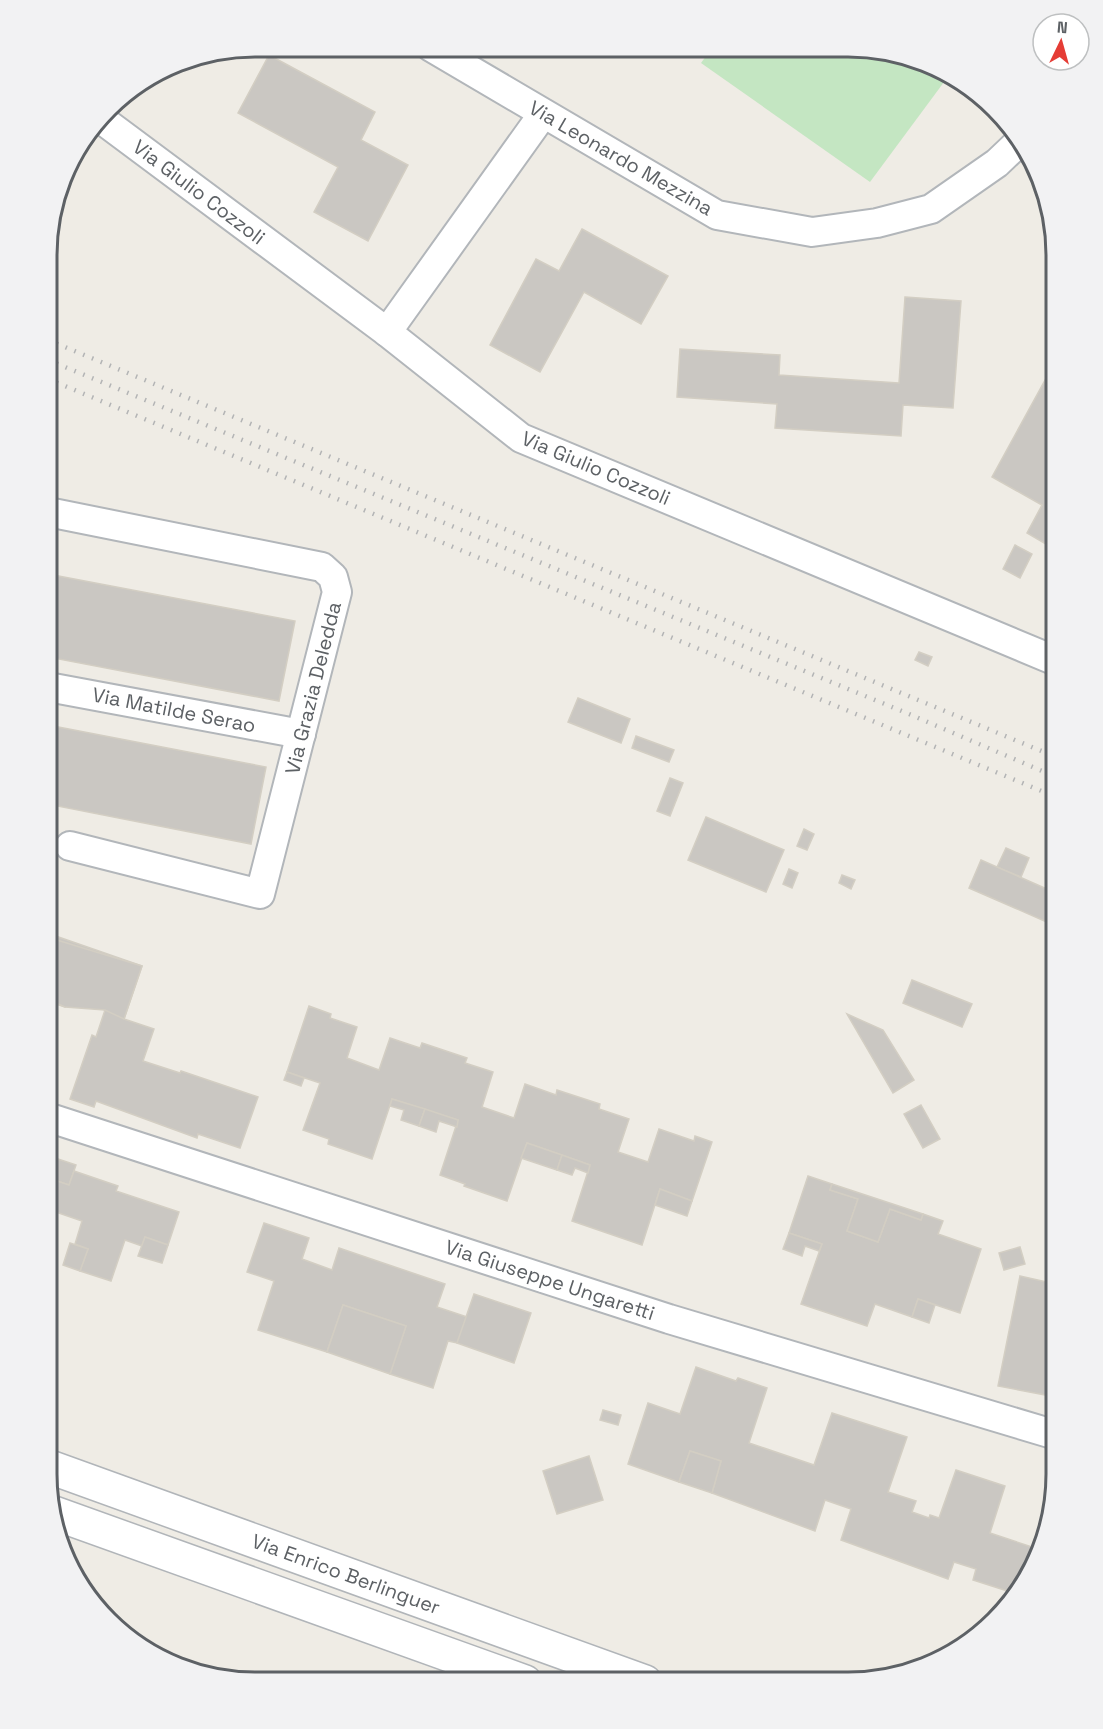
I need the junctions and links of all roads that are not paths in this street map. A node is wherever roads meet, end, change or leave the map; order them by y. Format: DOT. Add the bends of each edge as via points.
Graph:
graph roads {
  1 [pos="448,57"];
  2 [pos="543,114"];
  3 [pos="107,124"];
  4 [pos="1013,147"];
  5 [pos="387,332"];
  6 [pos="57,514"];
  7 [pos="1046,657"];
  8 [pos="57,689"];
  9 [pos="301,734"];
  10 [pos="70,846"];
  11 [pos="57,1120"];
  12 [pos="1046,1432"];
  13 [pos="57,1470"];
  14 [pos="62,1516"];
  15 [pos="497,1672"];
  16 [pos="617,1672"];
  1 -- 2 [label="street, Via Leonardo Mezzina"];
  2 -- 4 [label="street, Via Leonardo Mezzina" via="717,215 812,232 877,224 931,209"];
  2 -- 5 [label="street"];
  3 -- 5 [label="street, Via Giulio Cozzoli"];
  5 -- 7 [label="street, Via Giulio Cozzoli" via="521,438"];
  6 -- 9 [label="street, Via Grazia Deledda" via="322,567 333,577 337,592"];
  8 -- 9 [label="street, Via Matilde Serao"];
  9 -- 10 [label="street, Via Grazia Deledda" via="260,894"];
  11 -- 12 [label="street, Via Giuseppe Ungaretti" via="669,1319"];
  13 -- 16 [label="main road, Via Enrico Berlinguer"];
  14 -- 15 [label="main road, Via Enrico Berlinguer"];
}
